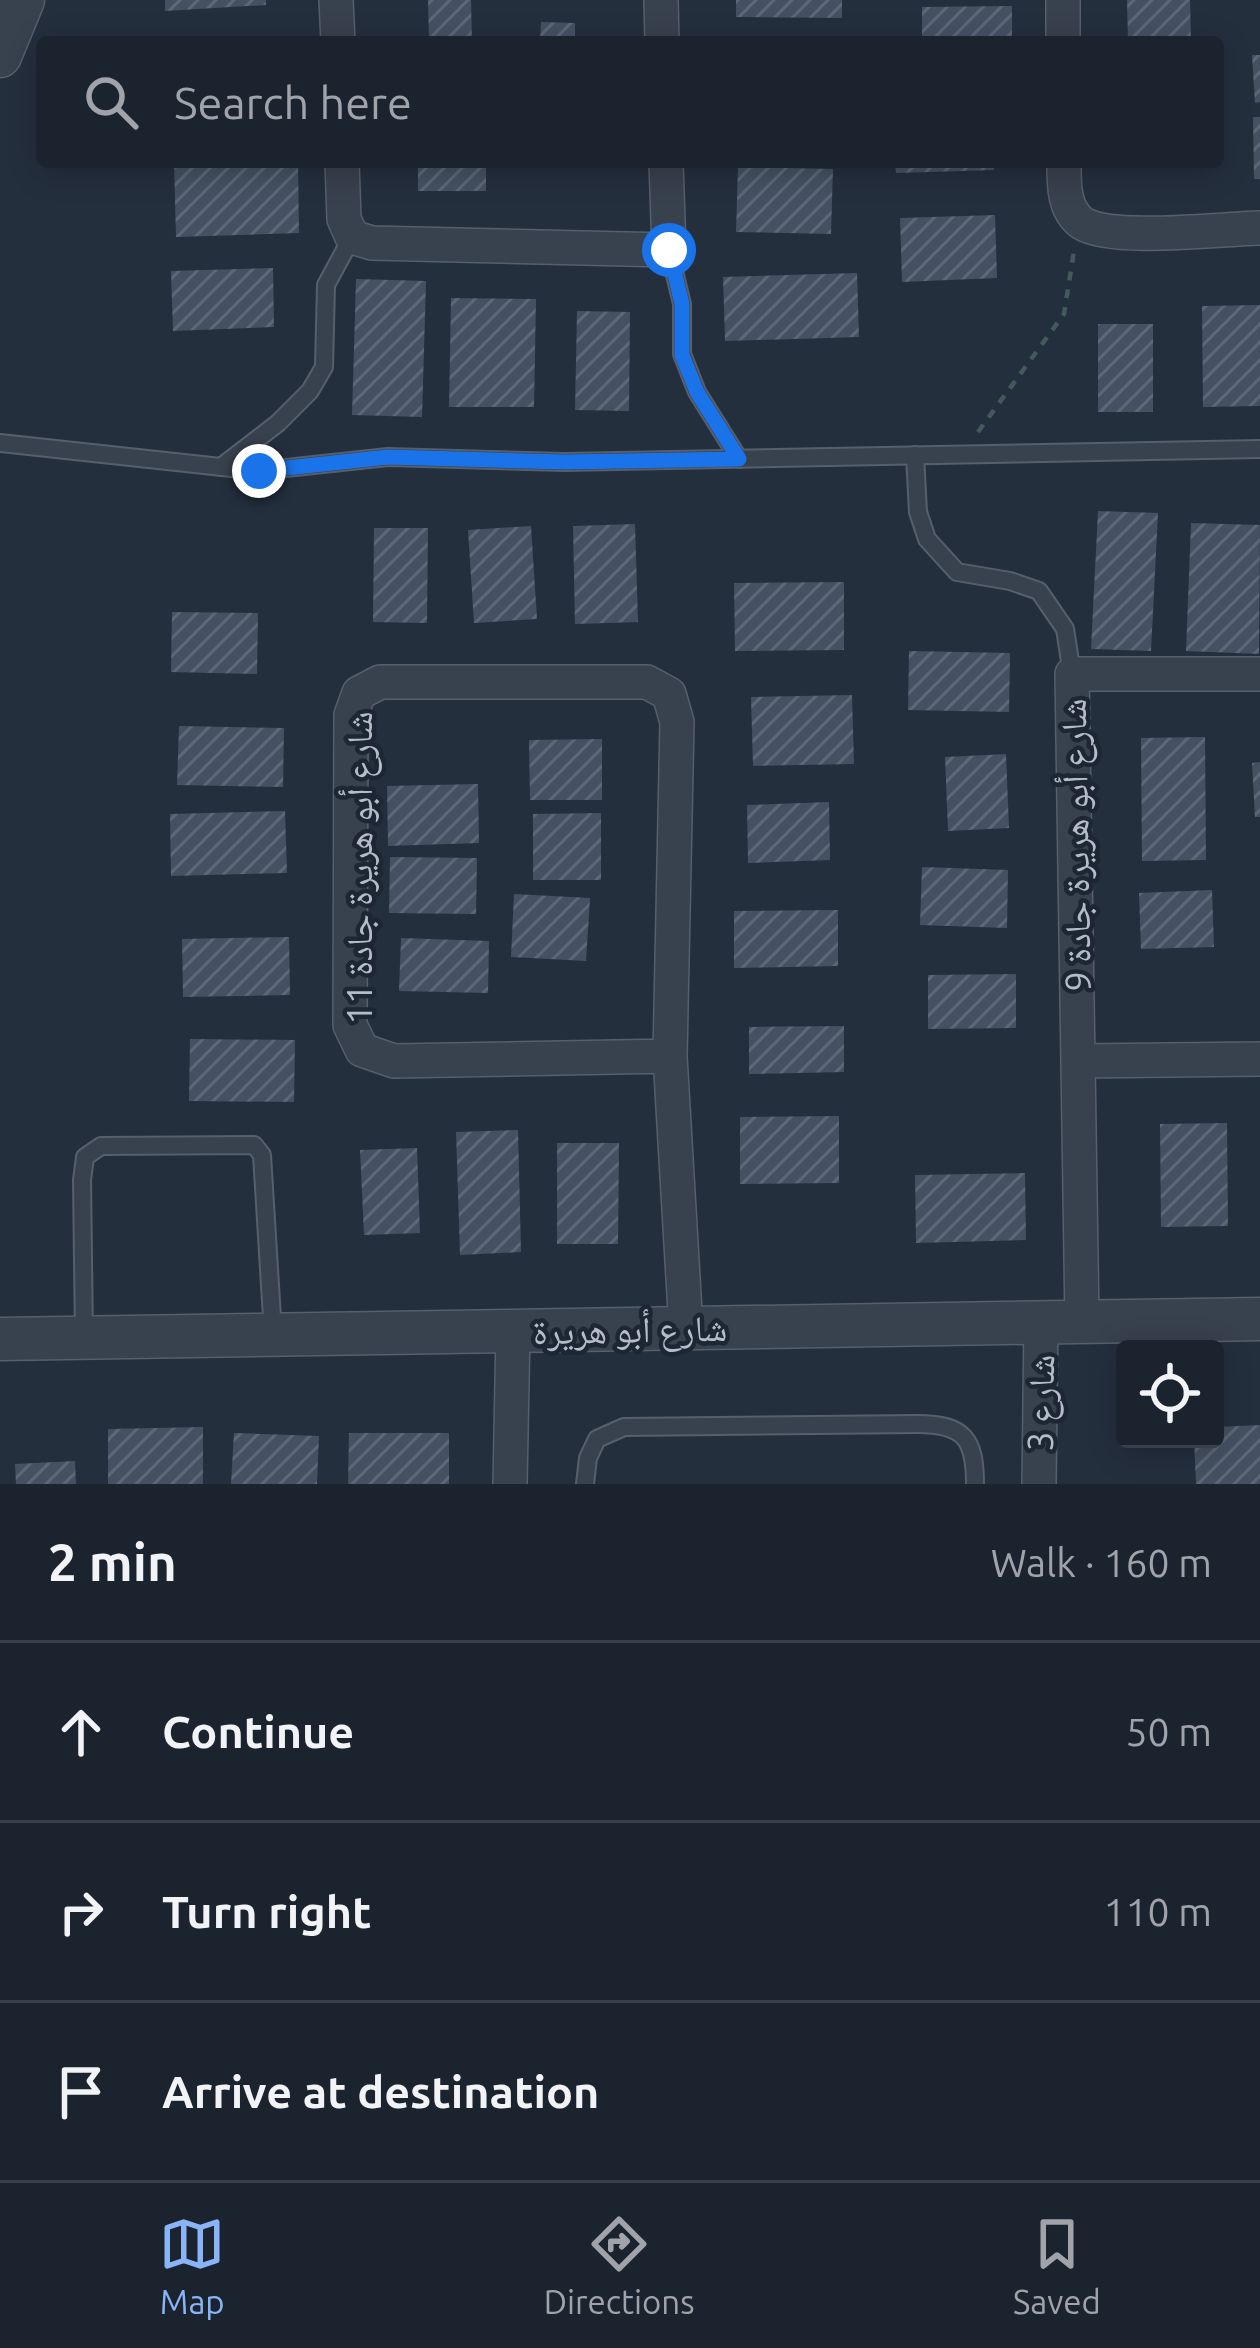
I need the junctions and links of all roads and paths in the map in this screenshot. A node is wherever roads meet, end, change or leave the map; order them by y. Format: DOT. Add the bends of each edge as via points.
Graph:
graph roads {
  1 [pos="23,0"];
  2 [pos="337,0"];
  3 [pos="661,0"];
  4 [pos="1063,0"];
  5 [pos="338,36"];
  6 [pos="662,36"];
  7 [pos="1063,36"];
  8 [pos="0,56"];
  9 [pos="342,168"];
  10 [pos="666,168"];
  11 [pos="1064,168"];
  12 [pos="1079,221"];
  13 [pos="1260,228"];
  14 [pos="352,237"];
  15 [pos="669,250"];
  16 [pos="0,443"];
  17 [pos="1260,449"];
  18 [pos="962,454"];
  19 [pos="915,455"];
  20 [pos="739,459"];
  21 [pos="221,467"];
  22 [pos="1072,674"];
  23 [pos="1260,674"];
  24 [pos="670,1056"];
  25 [pos="1260,1059"];
  26 [pos="1079,1061"];
  27 [pos="1260,1318"];
  28 [pos="1061,1322"];
  29 [pos="686,1329"];
  30 [pos="513,1330"];
  31 [pos="273,1334"];
  32 [pos="84,1338"];
  33 [pos="0,1339"];
  34 [pos="510,1484"];
  35 [pos="585,1484"];
  36 [pos="975,1484"];
  37 [pos="1039,1484"];
  1 -- 8 [label="street"];
  2 -- 5 [label="street"];
  3 -- 6 [label="street"];
  4 -- 7 [label="street"];
  9 -- 14 [label="street"];
  10 -- 15 [label="street"];
  11 -- 12 [label="street" via="1064,194"];
  12 -- 13 [label="street" via="1108,233"];
  12 -- 18 [label="path" via="1064,314"];
  14 -- 15 [label="street"];
  14 -- 21 [label="lane" via="326,285 324,367 278,423"];
  15 -- 20 [label="lane" via="682,304 682,355"];
  16 -- 21 [label="lane"];
  17 -- 18 [label="lane"];
  18 -- 19 [label="lane"];
  19 -- 20 [label="lane"];
  19 -- 22 [label="lane" via="917,512 927,538 957,572 1039,591 1065,629"];
  20 -- 21 [label="lane" via="388,457 259,471"];
  22 -- 23 [label="street, شارع أبو هريرة جادة 9"];
  22 -- 26 [label="street, شارع أبو هريرة جادة 9"];
  24 -- 24 [label="street, شارع أبو هريرة جادة 11" via="676,722 668,694 647,682 380,682 359,692 351,716 350,1025 362,1050 394,1060"];
  24 -- 29 [label="street, شارع أبو هريرة جادة 11"];
  25 -- 26 [label="street"];
  26 -- 28 [label="street, شارع أبو هريرة جادة 9"];
  27 -- 28 [label="street, شارع أبو هريرة"];
  28 -- 29 [label="street, شارع أبو هريرة"];
  28 -- 37 [label="street, شارع 3"];
  29 -- 30 [label="street, شارع أبو هريرة"];
  30 -- 31 [label="street, شارع أبو هريرة"];
  30 -- 34 [label="street"];
  31 -- 32 [label="street, شارع أبو هريرة"];
  31 -- 32 [label="lane" via="262,1155 254,1144 101,1146 85,1157 82,1180"];
  32 -- 33 [label="street, شارع أبو هريرة"];
  35 -- 36 [label="lane" via="597,1439 624,1427 918,1424 948,1426 965,1437"];
}
